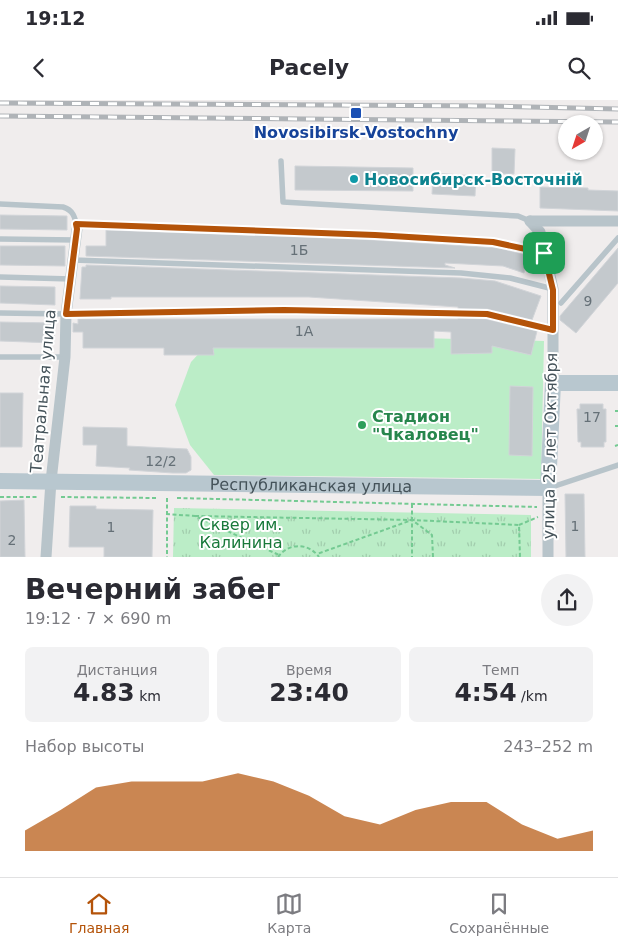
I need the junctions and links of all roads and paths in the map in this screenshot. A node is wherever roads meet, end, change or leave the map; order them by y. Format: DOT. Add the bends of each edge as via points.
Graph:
graph roads {
  1 [pos="281,161"];
  2 [pos="0,204"];
  3 [pos="530,221"];
  4 [pos="618,221"];
  5 [pos="77,231"];
  6 [pos="618,238"];
  7 [pos="0,239"];
  8 [pos="544,253"];
  9 [pos="73,260"];
  10 [pos="0,277"];
  11 [pos="71,279"];
  12 [pos="553,290"];
  13 [pos="562,303"];
  14 [pos="0,313"];
  15 [pos="66,314"];
  16 [pos="553,330"];
  17 [pos="65,356"];
  18 [pos="0,357"];
  19 [pos="553,383"];
  20 [pos="618,383"];
  21 [pos="618,465"];
  22 [pos="0,481"];
  23 [pos="548,488"];
  24 [pos="50,490"];
  25 [pos="0,497"];
  26 [pos="157,498"];
  27 [pos="166,498"];
  28 [pos="176,498"];
  29 [pos="412,503"];
  30 [pos="539,508"];
  31 [pos="166,514"];
  32 [pos="195,516"];
  33 [pos="539,517"];
  34 [pos="412,520"];
  35 [pos="519,525"];
  36 [pos="317,554"];
  37 [pos="279,556"];
  38 [pos="46,557"];
  39 [pos="167,557"];
  40 [pos="318,557"];
  41 [pos="412,557"];
  42 [pos="433,557"];
  43 [pos="520,557"];
  44 [pos="548,557"];
  1 -- 3 [label="lane" via="283,202 518,216"];
  2 -- 5 [label="lane" via="70,209 76,217"];
  3 -- 4 [label="street"];
  3 -- 8 [label="street, улица 25 лет Октября" via="540,232"];
  5 -- 7 [label="lane"];
  5 -- 8 [label="lane" via="375,235 493,242"];
  5 -- 9 [label="street, Театральная улица"];
  6 -- 13 [label="lane"];
  8 -- 12 [label="street, улица 25 лет Октября"];
  9 -- 11 [label="street, Театральная улица"];
  9 -- 12 [label="lane" via="461,273 510,278"];
  10 -- 11 [label="lane"];
  11 -- 15 [label="street, Театральная улица"];
  12 -- 16 [label="street, улица 25 лет Октября"];
  14 -- 15 [label="lane"];
  15 -- 16 [label="lane" via="284,310 487,314"];
  15 -- 17 [label="street, Театральная улица"];
  16 -- 19 [label="street, улица 25 лет Октября"];
  17 -- 18 [label="lane"];
  17 -- 24 [label="street, Театральная улица"];
  19 -- 20 [label="street"];
  19 -- 23 [label="street, улица 25 лет Октября"];
  21 -- 23 [label="lane, Республиканская улица"];
  22 -- 24 [label="street, Республиканская улица"];
  23 -- 24 [label="street, Республиканская улица"];
  23 -- 44 [label="street, улица 25 лет Октября"];
  24 -- 25 [label="path"];
  24 -- 26 [label="path"];
  24 -- 38 [label="street, Театральная улица"];
  27 -- 31 [label="path"];
  28 -- 29 [label="path"];
  29 -- 30 [label="path"];
  29 -- 34 [label="path"];
  31 -- 32 [label="path"];
  31 -- 39 [label="path"];
  32 -- 34 [label="path"];
  32 -- 37 [label="path"];
  33 -- 35 [label="path"];
  34 -- 35 [label="path"];
  34 -- 36 [label="path"];
  34 -- 41 [label="path"];
  34 -- 42 [label="path" via="432,535"];
  35 -- 43 [label="path"];
  36 -- 37 [label="path" via="302,546 293,546"];
  36 -- 40 [label="path"];
}
